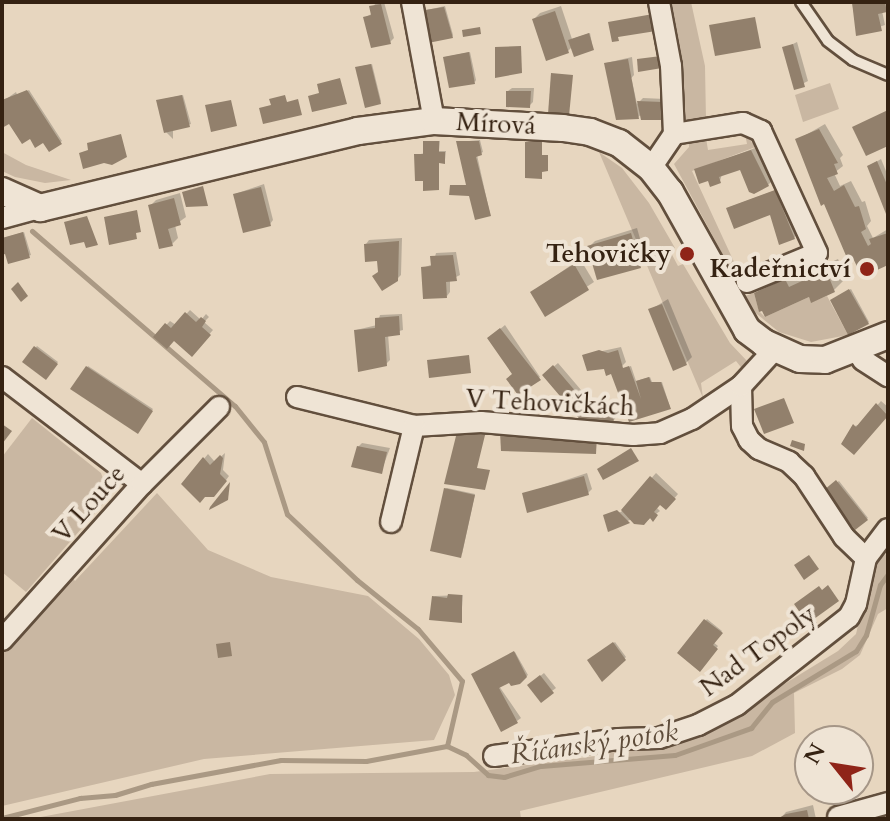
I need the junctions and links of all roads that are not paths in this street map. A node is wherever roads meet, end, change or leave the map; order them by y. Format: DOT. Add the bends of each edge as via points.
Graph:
graph roads {
  1 [pos="412,2"];
  2 [pos="659,2"];
  3 [pos="801,2"];
  4 [pos="888,75"];
  5 [pos="434,121"];
  6 [pos="674,134"];
  7 [pos="651,168"];
  8 [pos="2,191"];
  9 [pos="40,208"];
  10 [pos="2,218"];
  11 [pos="747,282"];
  12 [pos="888,335"];
  13 [pos="775,349"];
  14 [pos="856,350"];
  15 [pos="888,376"];
  16 [pos="2,377"];
  17 [pos="741,386"];
  18 [pos="297,397"];
  19 [pos="219,407"];
  20 [pos="414,426"];
  21 [pos="142,484"];
  22 [pos="391,522"];
  23 [pos="888,529"];
  24 [pos="866,558"];
  25 [pos="2,640"];
  26 [pos="489,758"];
  27 [pos="888,803"];
  28 [pos="838,817"];
  1 -- 5 [label="street"];
  2 -- 6 [label="street" via="671,66"];
  3 -- 4 [label="lane" via="828,41 853,60"];
  5 -- 7 [label="street, Mírová" via="590,132 619,143"];
  5 -- 9 [label="street, Mírová" via="358,131"];
  6 -- 7 [label="street"];
  6 -- 11 [label="street" via="743,123 761,131 817,253"];
  7 -- 13 [label="street, Mírová" via="670,192 747,330"];
  8 -- 9 [label="street"];
  9 -- 10 [label="street"];
  12 -- 14 [label="street, Mírová"];
  13 -- 14 [label="street, Mírová" via="800,359 825,360"];
  13 -- 17 [label="street, V Tehovičkách"];
  14 -- 15 [label="street"];
  16 -- 21 [label="street"];
  17 -- 20 [label="street, V Tehovičkách" via="660,433 481,422"];
  17 -- 24 [label="street" via="742,426 749,440 804,476 844,537"];
  18 -- 20 [label="street, V Tehovičkách"];
  19 -- 21 [label="street, V Louce"];
  20 -- 22 [label="street"];
  21 -- 25 [label="street, V Louce"];
  23 -- 24 [label="street, Nad Topoly"];
  24 -- 26 [label="street, Nad Topoly" via="849,617 737,705 659,738"];
  27 -- 28 [label="street"];
}
